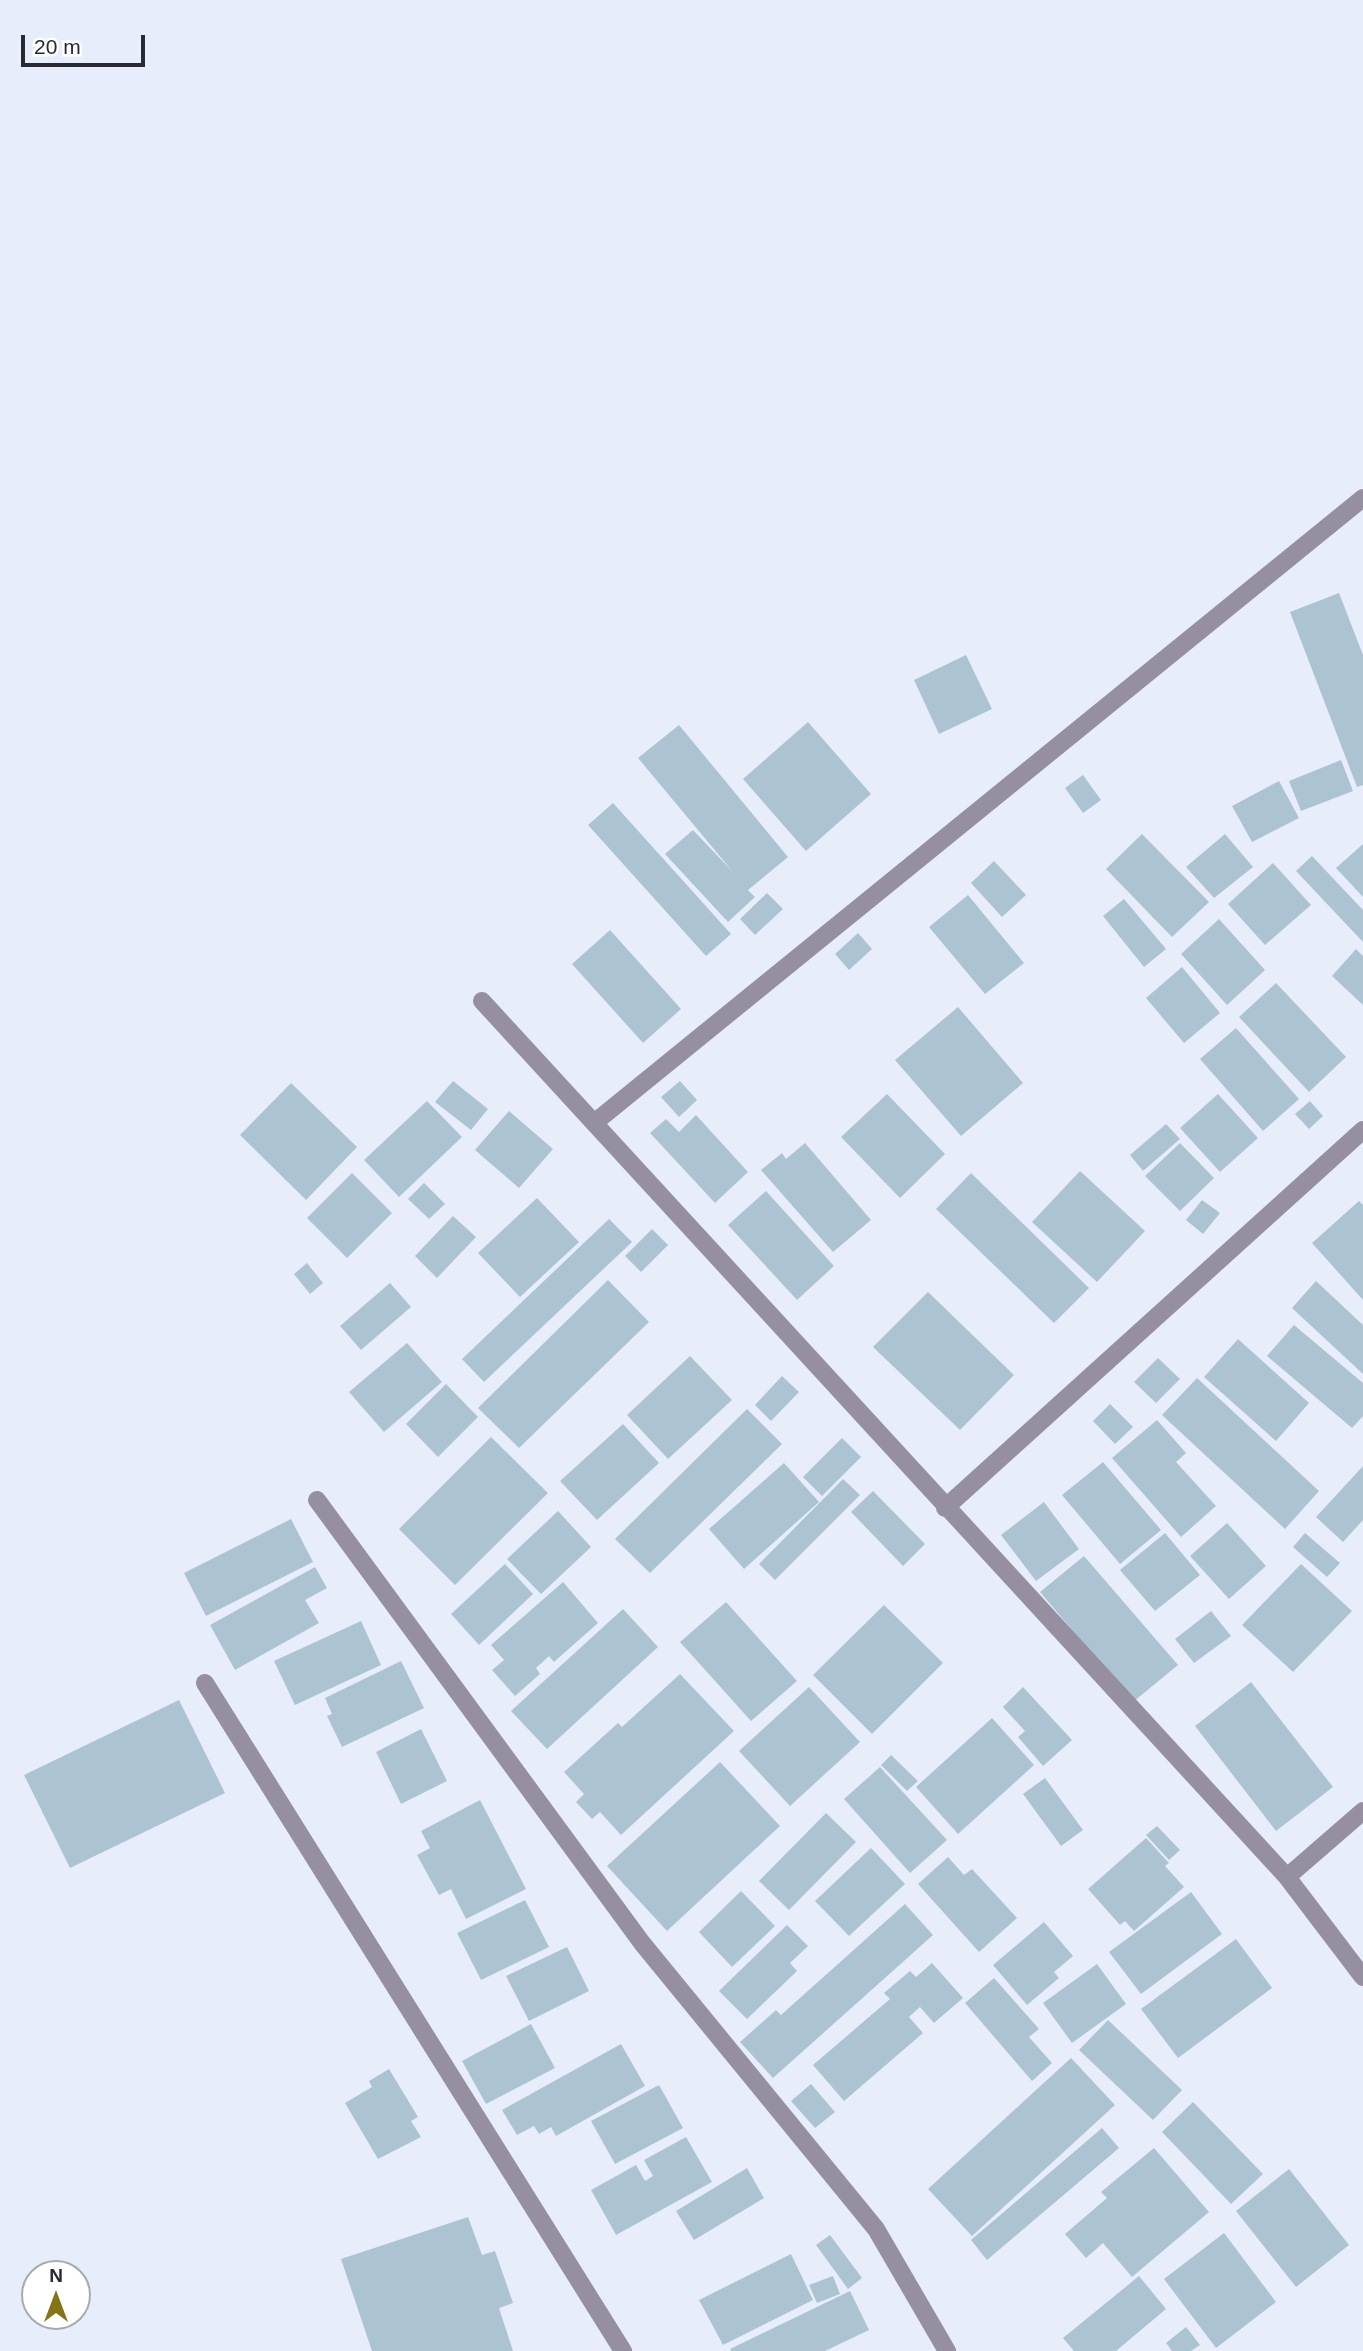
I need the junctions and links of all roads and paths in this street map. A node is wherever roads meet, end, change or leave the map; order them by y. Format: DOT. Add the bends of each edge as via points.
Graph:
graph roads {
  1 [pos="1363,498"];
  2 [pos="482,1001"];
  3 [pos="594,1123"];
  4 [pos="1363,1130"];
  5 [pos="317,1500"];
  6 [pos="945,1508"];
  7 [pos="205,1683"];
  8 [pos="1363,1811"];
  9 [pos="1287,1877"];
  10 [pos="1363,1977"];
  11 [pos="623,2351"];
  12 [pos="947,2351"];
  1 -- 3 [label="street"];
  2 -- 3 [label="street"];
  3 -- 6 [label="street"];
  4 -- 6 [label="street"];
  5 -- 12 [label="street" via="642,1943 876,2229"];
  6 -- 9 [label="street"];
  7 -- 11 [label="street"];
  8 -- 9 [label="street"];
  9 -- 10 [label="street"];
}
